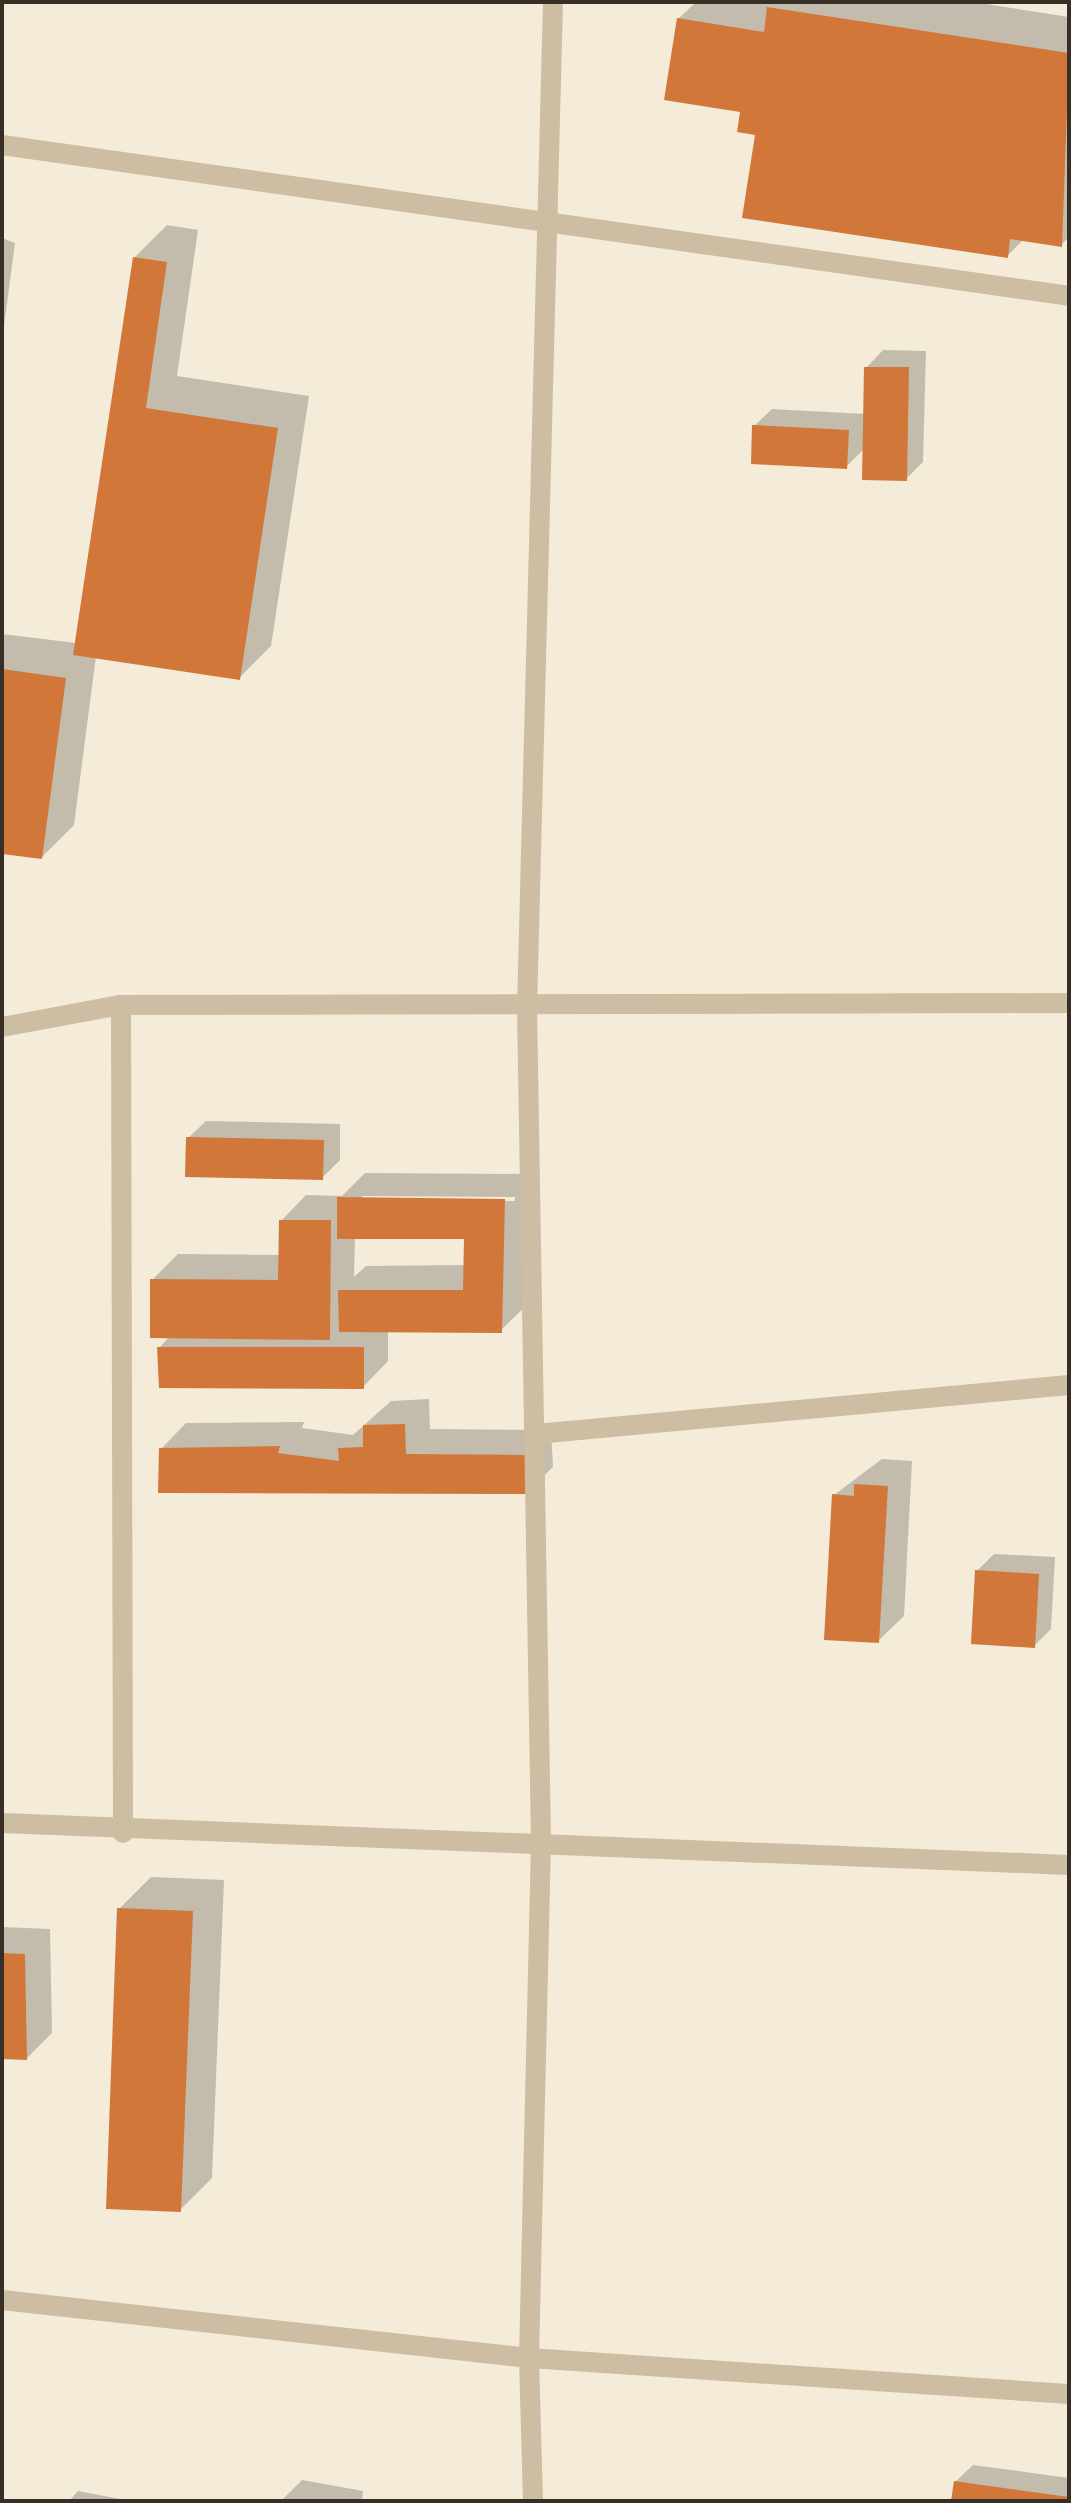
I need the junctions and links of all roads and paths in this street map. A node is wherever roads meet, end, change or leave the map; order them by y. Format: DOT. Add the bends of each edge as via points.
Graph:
graph roads {
  1 [pos="553,2"];
  2 [pos="2,145"];
  3 [pos="546,225"];
  4 [pos="1069,296"];
  5 [pos="1069,1003"];
  6 [pos="121,1005"];
  7 [pos="527,1008"];
  8 [pos="2,1027"];
  9 [pos="1069,1385"];
  10 [pos="536,1434"];
  11 [pos="2,1823"];
  12 [pos="123,1833"];
  13 [pos="541,1842"];
  14 [pos="1069,1865"];
  15 [pos="2,2300"];
  16 [pos="529,2358"];
  17 [pos="1069,2394"];
  18 [pos="533,2501"];
  1 -- 3 [label="street"];
  2 -- 3 [label="street"];
  3 -- 4 [label="street"];
  3 -- 7 [label="street"];
  5 -- 7 [label="street"];
  6 -- 7 [label="street"];
  6 -- 8 [label="street"];
  6 -- 12 [label="street"];
  7 -- 10 [label="street"];
  9 -- 10 [label="street"];
  10 -- 13 [label="street"];
  11 -- 12 [label="street"];
  12 -- 13 [label="street"];
  13 -- 14 [label="street"];
  13 -- 16 [label="street"];
  15 -- 16 [label="street"];
  16 -- 17 [label="street"];
  16 -- 18 [label="street"];
}
